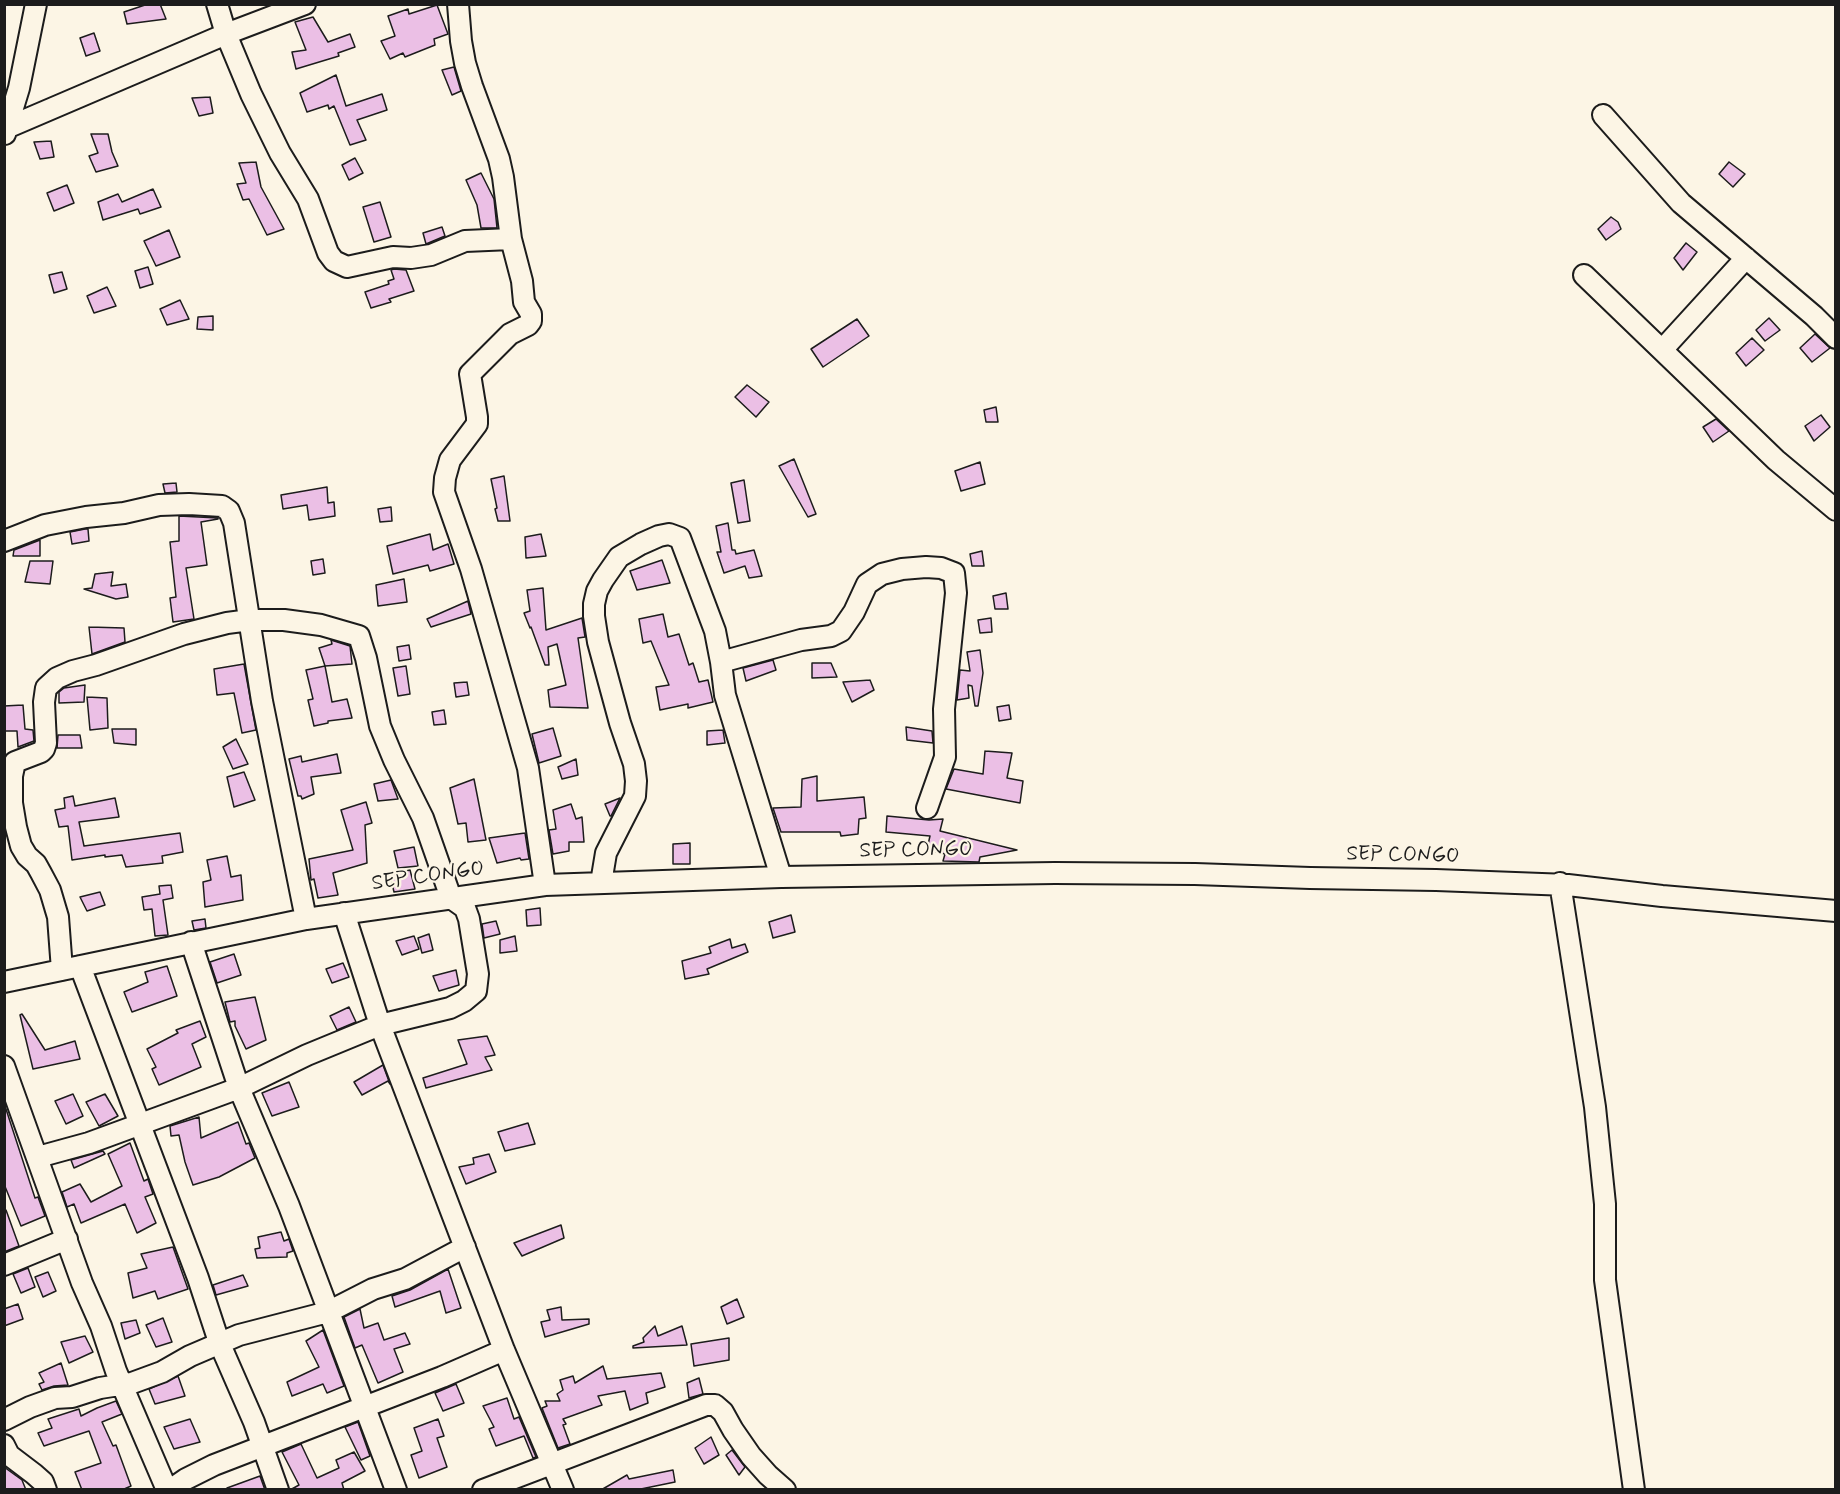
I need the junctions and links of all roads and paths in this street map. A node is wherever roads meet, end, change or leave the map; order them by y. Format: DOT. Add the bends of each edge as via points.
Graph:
graph roads {
  1 [pos="36,4"];
  2 [pos="217,4"];
  3 [pos="305,4"];
  4 [pos="458,4"];
  5 [pos="226,34"];
  6 [pos="1604,115"];
  7 [pos="5,131"];
  8 [pos="512,240"];
  9 [pos="1746,258"];
  10 [pos="1584,275"];
  11 [pos="1836,339"];
  12 [pos="1662,350"];
  13 [pos="1836,510"];
  14 [pos="4,542"];
  15 [pos="249,620"];
  16 [pos="721,662"];
  17 [pos="927,808"];
  18 [pos="781,877"];
  19 [pos="601,883"];
  20 [pos="1560,884"];
  21 [pos="545,885"];
  22 [pos="451,898"];
  23 [pos="1836,911"];
  24 [pos="344,913"];
  25 [pos="306,919"];
  26 [pos="191,942"];
  27 [pos="71,968"];
  28 [pos="4,982"];
  29 [pos="380,1025"];
  30 [pos="4,1066"];
  31 [pos="239,1088"];
  32 [pos="141,1125"];
  33 [pos="38,1157"];
  34 [pos="67,1239"];
  35 [pos="465,1247"];
  36 [pos="4,1264"];
  37 [pos="328,1312"];
  38 [pos="219,1342"];
  39 [pos="504,1350"];
  40 [pos="122,1386"];
  41 [pos="364,1407"];
  42 [pos="4,1420"];
  43 [pos="4,1445"];
  44 [pos="262,1447"];
  45 [pos="553,1462"];
  46 [pos="775,1487"];
  47 [pos="46,1490"];
  48 [pos="168,1490"];
  49 [pos="278,1490"];
  50 [pos="396,1490"];
  51 [pos="483,1490"];
  52 [pos="563,1490"];
  53 [pos="1634,1490"];
  1 -- 7 [label="street" via="19,88"];
  2 -- 5 [label="street"];
  3 -- 5 [label="street"];
  4 -- 8 [label="street" via="465,63 499,159"];
  5 -- 7 [label="street"];
  5 -- 8 [label="street" via="255,103 308,199 334,261 347,267 393,257 431,255 465,241"];
  6 -- 9 [label="street" via="1681,203"];
  8 -- 21 [label="street" via="531,321 510,334 470,374 477,424 450,460 444,492 471,569 528,768"];
  9 -- 11 [label="street"];
  9 -- 12 [label="street"];
  10 -- 12 [label="street"];
  12 -- 13 [label="street" via="1776,460"];
  14 -- 15 [label="street" via="45,525 159,505 222,506 234,523"];
  15 -- 22 [label="street" via="321,625 359,636 380,726 423,818"];
  15 -- 25 [label="street"];
  15 -- 27 [label="street" via="203,628 73,671 46,688 44,749 15,762 12,803 21,846 50,890"];
  16 -- 17 [label="street" via="841,631 867,584 882,574 926,567 954,573 956,593 944,709 945,757"];
  16 -- 18 [label="street" via="725,695"];
  16 -- 19 [label="street" via="716,631 680,538 659,536 619,558 597,591 594,616 597,642 636,781 635,795 606,853"];
  18 -- 19 [label="street, SEP CONGO"];
  18 -- 20 [label="street, SEP CONGO" via="1195,874"];
  19 -- 21 [label="street, SEP CONGO"];
  20 -- 23 [label="street, SEP CONGO"];
  20 -- 53 [label="street" via="1595,1107 1605,1204 1605,1280"];
  21 -- 22 [label="street, SEP CONGO"];
  22 -- 24 [label="street, SEP CONGO"];
  22 -- 29 [label="street" via="465,908 469,919 478,974 476,991 450,1008"];
  24 -- 25 [label="street, SEP CONGO"];
  24 -- 29 [label="street"];
  25 -- 26 [label="street, SEP CONGO"];
  26 -- 27 [label="street, SEP CONGO"];
  26 -- 31 [label="street"];
  27 -- 28 [label="street, SEP CONGO"];
  27 -- 32 [label="street"];
  29 -- 31 [label="street"];
  29 -- 35 [label="street"];
  30 -- 33 [label="street"];
  31 -- 32 [label="street"];
  31 -- 37 [label="street"];
  32 -- 33 [label="street"];
  32 -- 38 [label="street"];
  33 -- 34 [label="street"];
  34 -- 36 [label="street"];
  34 -- 40 [label="street"];
  35 -- 37 [label="street" via="405,1279"];
  35 -- 39 [label="street"];
  37 -- 38 [label="street"];
  37 -- 41 [label="street"];
  38 -- 40 [label="street" via="162,1372"];
  38 -- 44 [label="street"];
  39 -- 41 [label="street"];
  39 -- 45 [label="street"];
  40 -- 42 [label="street" via="55,1398"];
  40 -- 48 [label="street"];
  41 -- 44 [label="street"];
  41 -- 50 [label="street"];
  43 -- 47 [label="street" via="9,1455 43,1482"];
  44 -- 48 [label="street"];
  44 -- 49 [label="street"];
  45 -- 46 [label="street" via="715,1405"];
  45 -- 51 [label="street"];
  45 -- 52 [label="street"];
}
